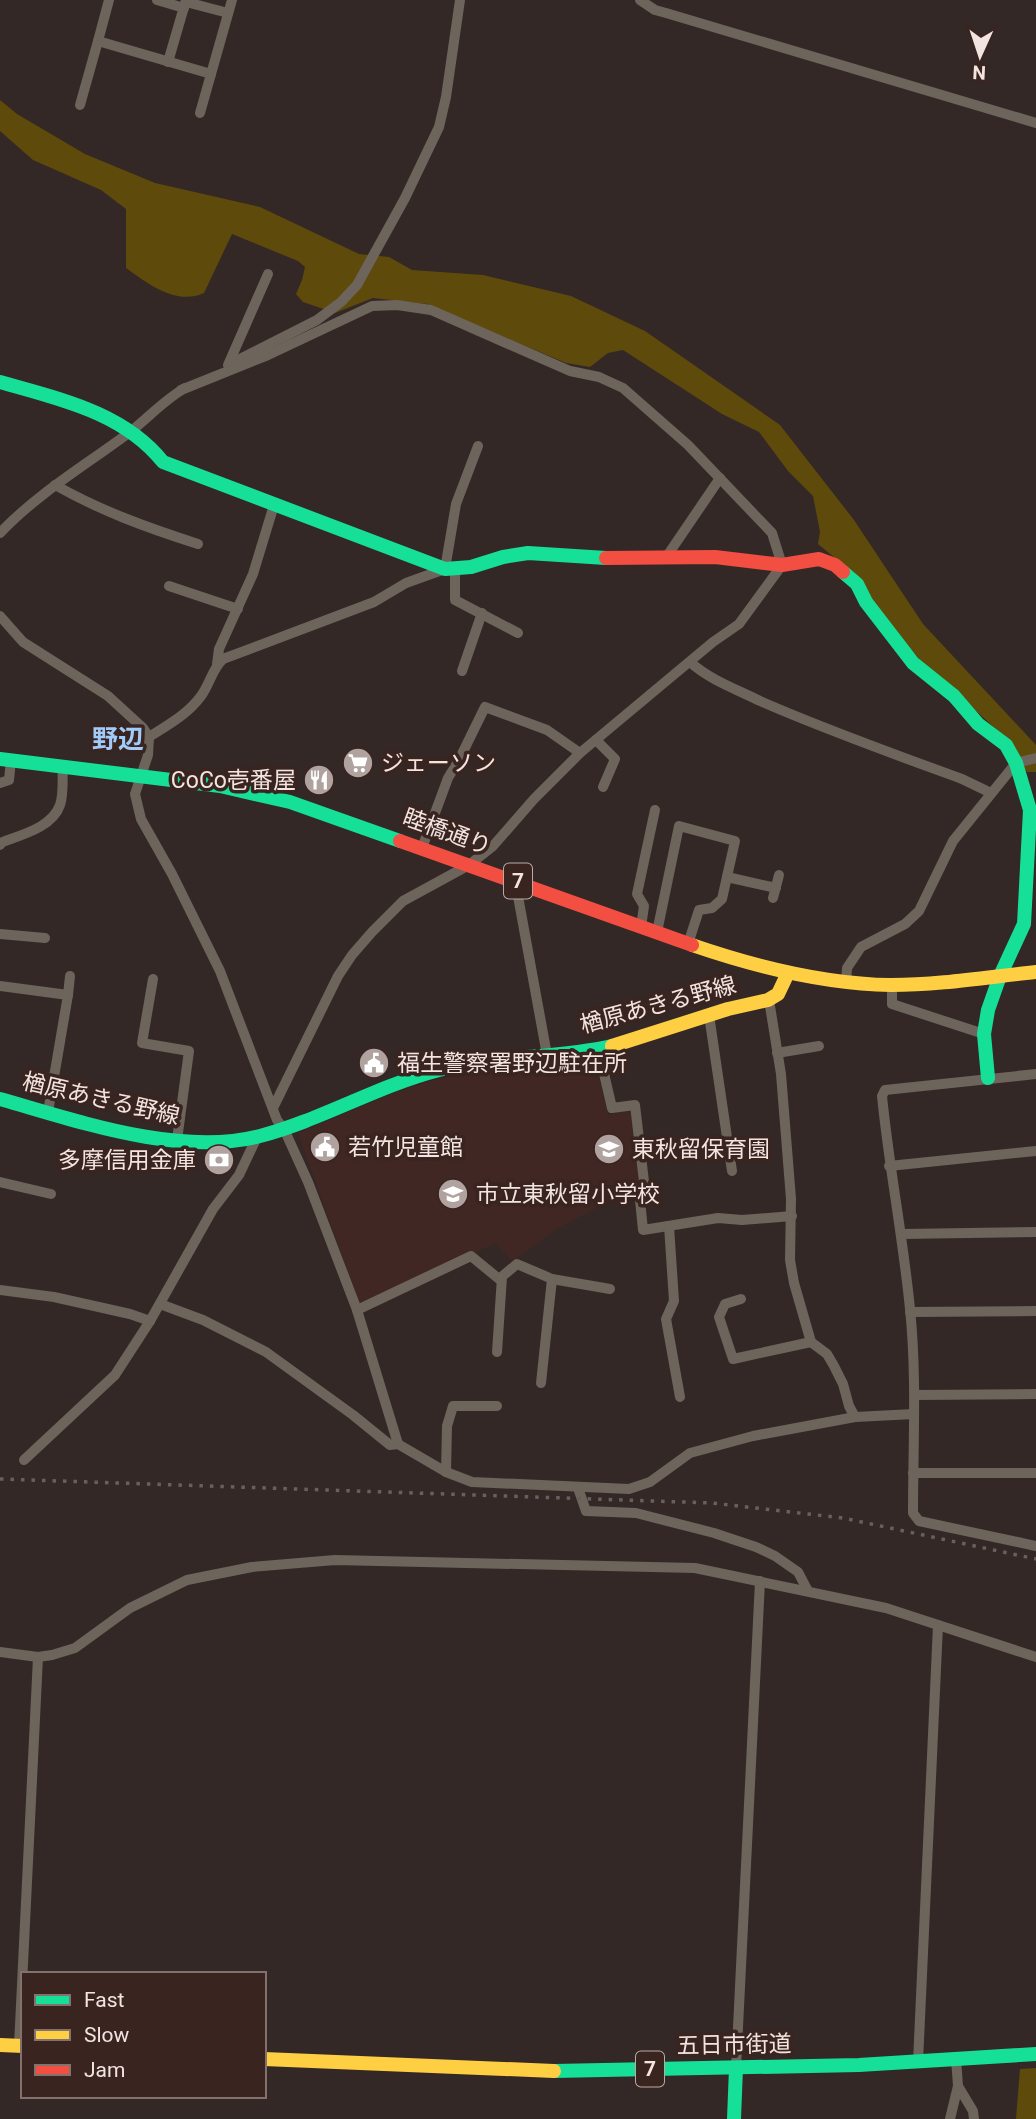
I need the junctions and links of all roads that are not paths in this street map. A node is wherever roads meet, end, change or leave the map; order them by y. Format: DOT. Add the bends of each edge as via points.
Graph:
graph roads {
  1 [pos="109,0"];
  2 [pos="157,0"];
  3 [pos="232,0"];
  4 [pos="460,0"];
  5 [pos="640,0"];
  6 [pos="185,3"];
  7 [pos="228,13"];
  8 [pos="98,41"];
  9 [pos="169,62"];
  10 [pos="211,75"];
  11 [pos="80,105"];
  12 [pos="200,113"];
  13 [pos="1036,122"];
  14 [pos="268,274"];
  15 [pos="228,365"];
  16 [pos="0,382"];
  17 [pos="181,390"];
  18 [pos="131,431"];
  19 [pos="478,446"];
  20 [pos="720,478"];
  21 [pos="55,485"];
  22 [pos="274,505"];
  23 [pos="0,533"];
  24 [pos="198,544"];
  25 [pos="667,556"];
  26 [pos="782,565"];
  27 [pos="450,569"];
  28 [pos="169,586"];
  29 [pos="238,609"];
  30 [pos="482,613"];
  31 [pos="0,616"];
  32 [pos="518,633"];
  33 [pos="690,662"];
  34 [pos="217,664"];
  35 [pos="462,671"];
  36 [pos="149,737"];
  37 [pos="596,740"];
  38 [pos="580,753"];
  39 [pos="1036,758"];
  40 [pos="5,759"];
  41 [pos="1016,763"];
  42 [pos="63,766"];
  43 [pos="143,775"];
  44 [pos="0,783"];
  45 [pos="603,787"];
  46 [pos="991,793"];
  47 [pos="655,810"];
  48 [pos="1033,810"];
  49 [pos="0,845"];
  50 [pos="422,848"];
  51 [pos="469,864"];
  52 [pos="779,874"];
  53 [pos="727,877"];
  54 [pos="515,880"];
  55 [pos="641,927"];
  56 [pos="657,932"];
  57 [pos="0,934"];
  58 [pos="45,938"];
  59 [pos="688,944"];
  60 [pos="1036,972"];
  61 [pos="787,975"];
  62 [pos="1000,975"];
  63 [pos="70,976"];
  64 [pos="153,979"];
  65 [pos="846,983"];
  66 [pos="892,985"];
  67 [pos="0,986"];
  68 [pos="68,995"];
  69 [pos="769,1000"];
  70 [pos="709,1015"];
  71 [pos="984,1034"];
  72 [pos="819,1046"];
  73 [pos="598,1048"];
  74 [pos="777,1053"];
  75 [pos="547,1055"];
  76 [pos="1036,1073"];
  77 [pos="988,1078"];
  78 [pos="0,1100"];
  79 [pos="273,1108"];
  80 [pos="48,1112"];
  81 [pos="284,1129"];
  82 [pos="257,1137"];
  83 [pos="177,1140"];
  84 [pos="1036,1151"];
  85 [pos="889,1166"];
  86 [pos="732,1171"];
  87 [pos="0,1182"];
  88 [pos="51,1194"];
  89 [pos="792,1216"];
  90 [pos="669,1226"];
  91 [pos="1036,1232"];
  92 [pos="902,1234"];
  93 [pos="502,1277"];
  94 [pos="552,1279"];
  95 [pos="610,1289"];
  96 [pos="0,1290"];
  97 [pos="741,1299"];
  98 [pos="160,1304"];
  99 [pos="357,1310"];
  100 [pos="1036,1311"];
  101 [pos="911,1312"];
  102 [pos="150,1321"];
  103 [pos="811,1342"];
  104 [pos="497,1352"];
  105 [pos="541,1383"];
  106 [pos="1036,1394"];
  107 [pos="915,1395"];
  108 [pos="680,1397"];
  109 [pos="497,1406"];
  110 [pos="914,1414"];
  111 [pos="855,1417"];
  112 [pos="398,1444"];
  113 [pos="24,1460"];
  114 [pos="446,1472"];
  115 [pos="913,1473"];
  116 [pos="1036,1473"];
  117 [pos="578,1488"];
  118 [pos="1036,1546"];
  119 [pos="760,1581"];
  120 [pos="808,1591"];
  121 [pos="938,1625"];
  122 [pos="0,1652"];
  123 [pos="38,1657"];
  124 [pos="1036,1657"];
  125 [pos="24,1972"];
  126 [pos="0,2045"];
  127 [pos="21,2046"];
  128 [pos="1036,2054"];
  129 [pos="266,2059"];
  130 [pos="956,2059"];
  131 [pos="918,2062"];
  132 [pos="736,2068"];
  133 [pos="958,2086"];
  134 [pos="951,2115"];
  135 [pos="973,2115"];
  136 [pos="734,2119"];
  1 -- 8 [label="street"];
  2 -- 6 [label="street"];
  3 -- 7 [label="street"];
  4 -- 15 [label="street" via="439,127 357,285 317,320"];
  5 -- 13 [label="street" via="655,10"];
  6 -- 7 [label="street"];
  6 -- 9 [label="street"];
  7 -- 10 [label="street"];
  8 -- 9 [label="street"];
  8 -- 11 [label="street"];
  9 -- 10 [label="street"];
  10 -- 12 [label="street"];
  14 -- 15 [label="street"];
  15 -- 17 [label="street"];
  16 -- 18 [label="main road" via="103,415"];
  17 -- 18 [label="street"];
  17 -- 20 [label="street" via="268,355 362,309 416,307 445,315 570,371 614,382"];
  18 -- 21 [label="street"];
  18 -- 22 [label="main road" via="163,462"];
  19 -- 27 [label="street" via="456,504"];
  20 -- 25 [label="street"];
  20 -- 26 [label="street" via="772,533"];
  21 -- 23 [label="street"];
  21 -- 24 [label="street" via="114,515"];
  22 -- 27 [label="main road"];
  22 -- 29 [label="street"];
  25 -- 26 [label="main road"];
  25 -- 27 [label="main road" via="584,558 528,553"];
  26 -- 33 [label="street" via="739,624"];
  26 -- 41 [label="main road" via="819,559 835,565 857,584 913,663 1006,745"];
  27 -- 30 [label="street" via="455,600"];
  27 -- 34 [label="street" via="406,583 374,602"];
  28 -- 29 [label="street"];
  29 -- 34 [label="street"];
  30 -- 32 [label="street"];
  30 -- 35 [label="street"];
  31 -- 36 [label="street" via="23,642 108,696"];
  33 -- 37 [label="street"];
  33 -- 46 [label="street" via="709,677 778,708"];
  34 -- 36 [label="street" via="202,695"];
  36 -- 43 [label="street"];
  37 -- 38 [label="street"];
  37 -- 45 [label="street" via="615,759"];
  38 -- 50 [label="street" via="547,730 485,707 448,778"];
  38 -- 51 [label="street" via="493,846"];
  39 -- 41 [label="street"];
  40 -- 42 [label="main road, 睦橋通り / 7"];
  40 -- 44 [label="street" via="9,780"];
  41 -- 46 [label="street"];
  41 -- 48 [label="main road"];
  42 -- 43 [label="main road, 睦橋通り / 7"];
  42 -- 49 [label="street" via="61,804 53,816"];
  43 -- 50 [label="main road, 睦橋通り / 7" via="290,802"];
  43 -- 79 [label="street" via="135,794 141,819 220,971"];
  46 -- 65 [label="street" via="953,841 919,911 905,924 862,947 847,968"];
  47 -- 55 [label="street" via="637,894 644,906"];
  48 -- 62 [label="main road" via="1024,924"];
  50 -- 51 [label="main road, 睦橋通り / 7"];
  51 -- 54 [label="main road, 睦橋通り / 7"];
  51 -- 79 [label="street" via="403,901 352,955"];
  52 -- 53 [label="street" via="774,893"];
  53 -- 56 [label="street" via="735,841 679,826"];
  53 -- 59 [label="street" via="722,898 712,908 699,910"];
  54 -- 55 [label="main road, 睦橋通り / 7"];
  54 -- 75 [label="street"];
  55 -- 56 [label="main road, 睦橋通り / 7"];
  56 -- 59 [label="main road, 睦橋通り / 7"];
  57 -- 58 [label="street"];
  59 -- 61 [label="main road, 睦橋通り / 7"];
  60 -- 62 [label="main road, 睦橋通り / 7"];
  61 -- 65 [label="main road, 睦橋通り / 7"];
  61 -- 69 [label="main road, 楢原あきる野線" via="778,994"];
  62 -- 66 [label="main road, 睦橋通り / 7"];
  62 -- 71 [label="main road"];
  63 -- 68 [label="street"];
  64 -- 83 [label="street" via="142,1043 189,1051"];
  65 -- 66 [label="main road, 睦橋通り / 7"];
  66 -- 71 [label="street" via="892,1004"];
  67 -- 68 [label="street"];
  68 -- 80 [label="street"];
  69 -- 70 [label="main road, 楢原あきる野線"];
  69 -- 74 [label="street"];
  70 -- 73 [label="main road, 楢原あきる野線"];
  70 -- 86 [label="street"];
  71 -- 77 [label="main road"];
  72 -- 74 [label="street"];
  73 -- 75 [label="main road, 楢原あきる野線"];
  73 -- 90 [label="street" via="612,1108 635,1105 645,1190 640,1200 643,1230"];
  74 -- 89 [label="street"];
  75 -- 81 [label="main road, 楢原あきる野線" via="478,1062 414,1078"];
  76 -- 77 [label="street"];
  77 -- 85 [label="street" via="885,1090"];
  78 -- 80 [label="main road, 楢原あきる野線"];
  79 -- 81 [label="street"];
  80 -- 83 [label="main road, 楢原あきる野線"];
  81 -- 82 [label="main road, 楢原あきる野線"];
  81 -- 99 [label="street"];
  82 -- 83 [label="main road, 楢原あきる野線" via="225,1142"];
  82 -- 98 [label="street" via="239,1175 213,1209"];
  84 -- 85 [label="street"];
  85 -- 92 [label="street"];
  87 -- 88 [label="street"];
  89 -- 90 [label="street" via="718,1218"];
  89 -- 103 [label="street" via="790,1260"];
  90 -- 108 [label="street" via="674,1301 666,1319"];
  91 -- 92 [label="street"];
  92 -- 101 [label="street"];
  93 -- 94 [label="street" via="517,1264"];
  93 -- 99 [label="street" via="471,1256"];
  93 -- 104 [label="street"];
  94 -- 95 [label="street"];
  94 -- 105 [label="street"];
  96 -- 102 [label="street" via="54,1297"];
  97 -- 103 [label="street" via="725,1304 719,1317 733,1359"];
  98 -- 102 [label="street"];
  98 -- 112 [label="street" via="266,1352 390,1445"];
  99 -- 112 [label="street"];
  100 -- 101 [label="street"];
  101 -- 107 [label="street"];
  102 -- 113 [label="street" via="115,1375"];
  103 -- 111 [label="street" via="827,1354"];
  106 -- 107 [label="street"];
  107 -- 110 [label="street"];
  109 -- 114 [label="street" via="453,1406 447,1426"];
  110 -- 111 [label="street"];
  110 -- 115 [label="street"];
  111 -- 117 [label="street" via="690,1453 650,1482 629,1489"];
  112 -- 114 [label="street"];
  114 -- 117 [label="street" via="472,1482"];
  115 -- 116 [label="street"];
  115 -- 118 [label="street" via="913,1513 919,1521"];
  117 -- 120 [label="street" via="586,1511 636,1513 714,1533 775,1556 798,1572"];
  119 -- 120 [label="street"];
  119 -- 123 [label="street" via="695,1568 335,1560 252,1567 187,1580 130,1608 75,1648"];
  119 -- 132 [label="street"];
  120 -- 121 [label="street"];
  121 -- 124 [label="street"];
  121 -- 131 [label="street"];
  122 -- 123 [label="street"];
  123 -- 125 [label="street"];
  126 -- 127 [label="main road"];
  128 -- 130 [label="main road, 五日市街道 / 7"];
  129 -- 132 [label="main road, 五日市街道 / 7" via="556,2071"];
  130 -- 131 [label="main road, 五日市街道 / 7"];
  130 -- 133 [label="street"];
  131 -- 132 [label="main road, 五日市街道 / 7"];
  132 -- 136 [label="main road"];
  133 -- 134 [label="street"];
  133 -- 135 [label="street"];
  134 -- 135 [label="street" via="957,2106 965,2105"];
}
